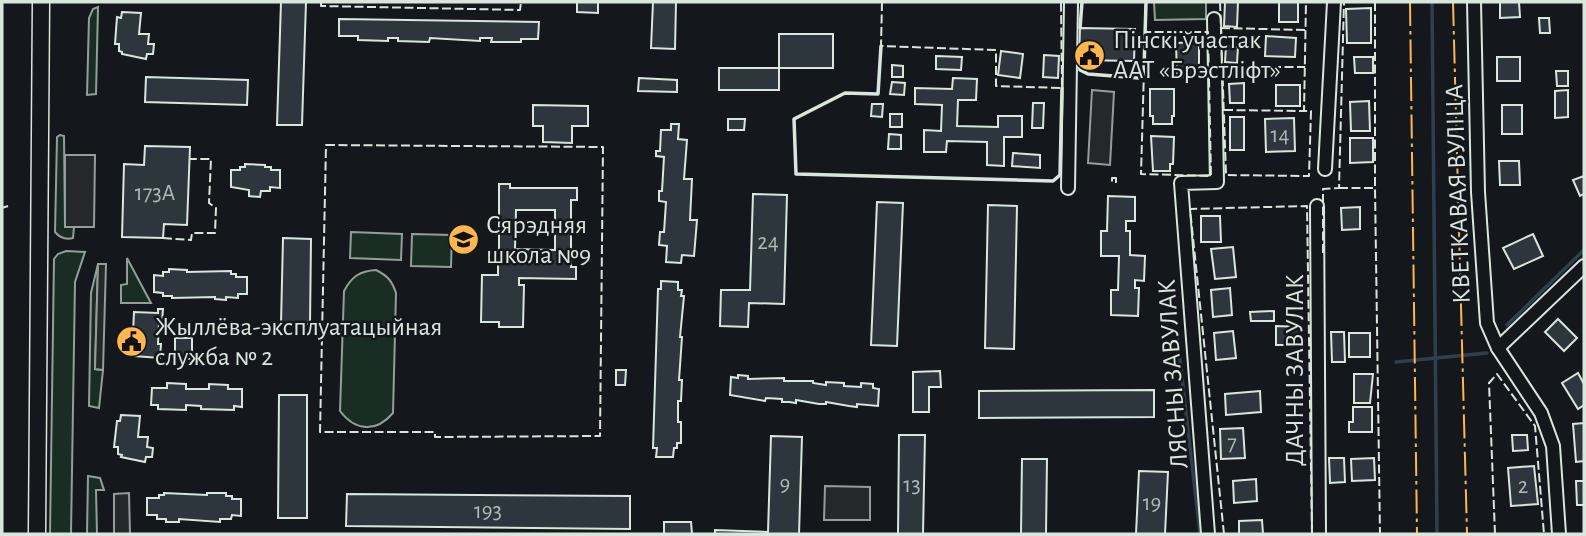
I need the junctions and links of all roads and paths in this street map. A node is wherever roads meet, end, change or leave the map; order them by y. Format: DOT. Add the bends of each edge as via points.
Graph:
graph roads {
  1 [pos="41,2"];
  2 [pos="1070,2"];
  3 [pos="1334,2"];
  4 [pos="1474,2"];
  5 [pos="1214,19"];
  6 [pos="1325,169"];
  7 [pos="1068,188"];
  8 [pos="1317,206"];
  9 [pos="1584,266"];
  10 [pos="1498,348"];
  11 [pos="37,534"];
  12 [pos="1208,534"];
  13 [pos="1319,534"];
  14 [pos="1559,534"];
  1 -- 11 [label="main road"];
  2 -- 7 [label="street"];
  3 -- 6 [label="street"];
  4 -- 10 [label="street, КВЕТКАВАЯ ВУЛІЦА" via="1484,299 1487,323"];
  5 -- 12 [label="street, ЛЯСНЫ ЗАВУЛАК" via="1217,183 1181,183"];
  8 -- 13 [label="street, ДАЧНЫ ЗАВУЛАК"];
  9 -- 10 [label="street"];
  10 -- 14 [label="street, КВЕТКАВАЯ ВУЛІЦА" via="1541,413 1553,446"];
}
